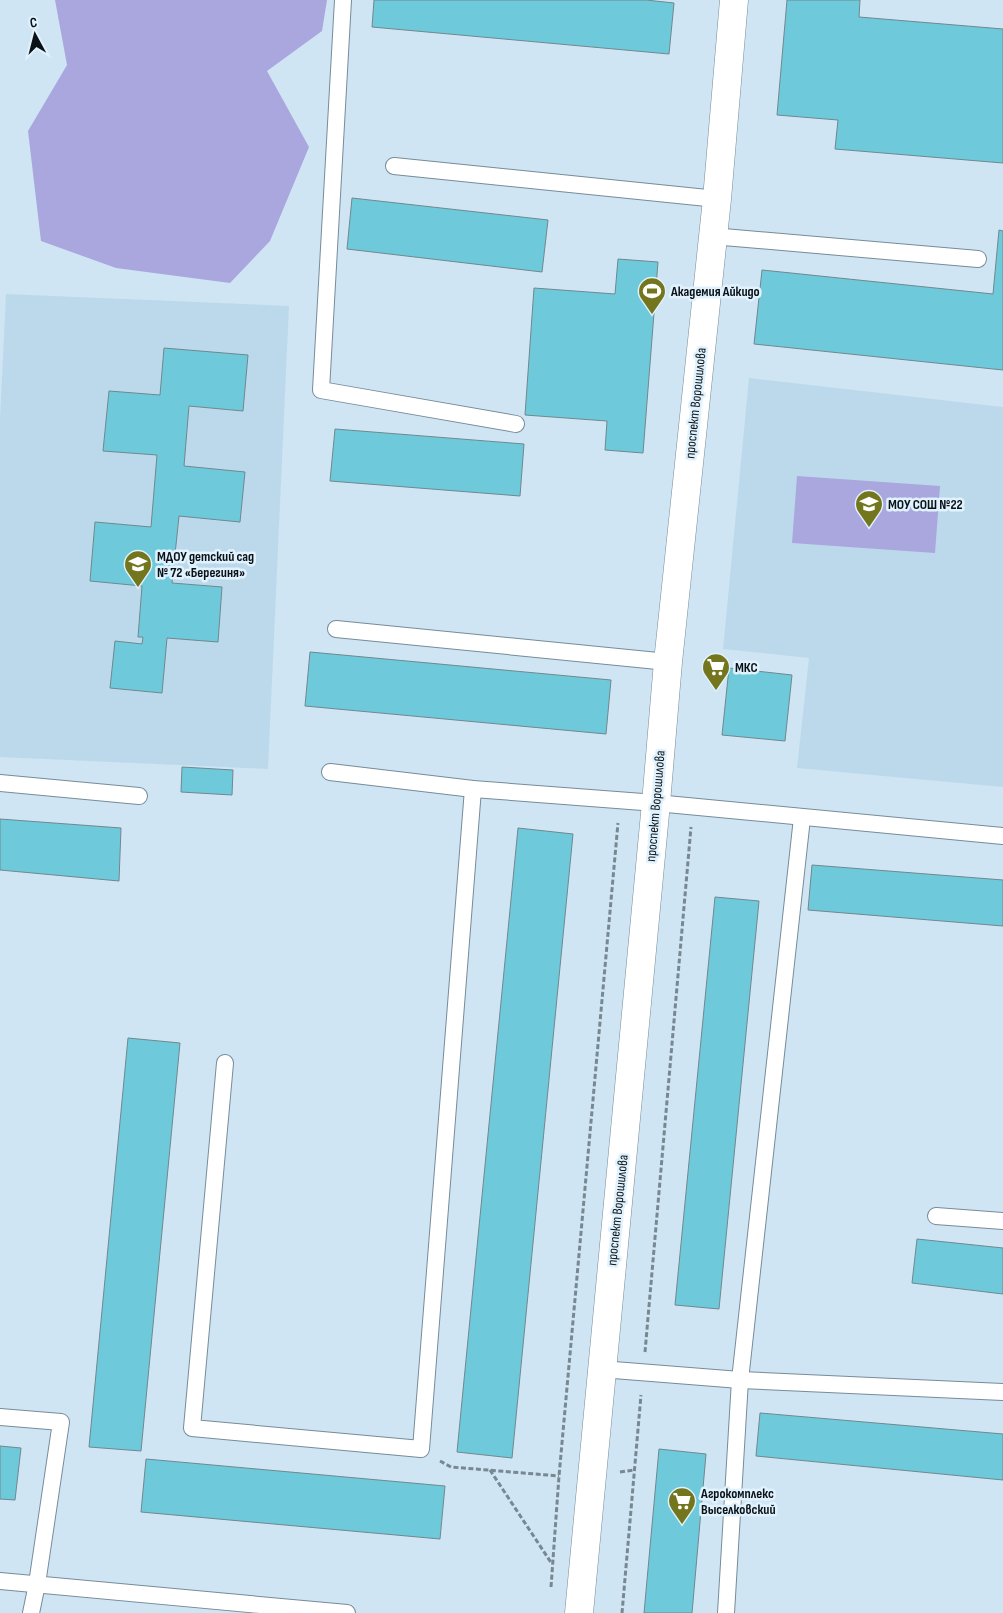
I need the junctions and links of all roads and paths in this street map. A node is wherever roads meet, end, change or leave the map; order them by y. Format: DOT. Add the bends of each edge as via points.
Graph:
graph roads {
  1 [pos="343,0"];
  2 [pos="734,0"];
  3 [pos="394,166"];
  4 [pos="717,199"];
  5 [pos="712,236"];
  6 [pos="978,259"];
  7 [pos="516,424"];
  8 [pos="336,629"];
  9 [pos="668,662"];
  10 [pos="330,772"];
  11 [pos="0,783"];
  12 [pos="473,789"];
  13 [pos="139,796"];
  14 [pos="620,800"];
  15 [pos="656,803"];
  16 [pos="693,807"];
  17 [pos="802,818"];
  18 [pos="1003,836"];
  19 [pos="225,1063"];
  20 [pos="936,1216"];
  21 [pos="1003,1221"];
  22 [pos="601,1369"];
  23 [pos="643,1372"];
  24 [pos="740,1380"];
  25 [pos="1003,1392"];
  26 [pos="0,1417"];
  27 [pos="421,1449"];
  28 [pos="490,1470"];
  29 [pos="559,1476"];
  30 [pos="552,1564"];
  31 [pos="0,1581"];
  32 [pos="37,1584"];
  33 [pos="550,1594"];
  34 [pos="31,1613"];
  35 [pos="348,1613"];
  36 [pos="579,1613"];
  37 [pos="622,1613"];
  38 [pos="726,1613"];
  1 -- 7 [label="lane" via="321,390"];
  2 -- 4 [label="street, проспект Ворошилова"];
  3 -- 4 [label="lane"];
  4 -- 5 [label="street, проспект Ворошилова"];
  5 -- 6 [label="lane"];
  5 -- 9 [label="street, проспект Ворошилова"];
  8 -- 9 [label="lane"];
  9 -- 15 [label="street, проспект Ворошилова"];
  10 -- 12 [label="lane"];
  11 -- 13 [label="lane"];
  12 -- 14 [label="lane"];
  12 -- 27 [label="lane"];
  14 -- 15 [label="lane"];
  14 -- 29 [label="path"];
  15 -- 16 [label="lane"];
  15 -- 22 [label="street, проспект Ворошилова"];
  16 -- 17 [label="lane"];
  16 -- 23 [label="path"];
  17 -- 18 [label="lane"];
  17 -- 24 [label="lane"];
  19 -- 27 [label="lane" via="192,1428"];
  20 -- 21 [label="lane"];
  22 -- 23 [label="lane"];
  22 -- 36 [label="street, проспект Ворошилова"];
  23 -- 24 [label="lane"];
  23 -- 37 [label="path"];
  24 -- 25 [label="lane"];
  24 -- 38 [label="lane"];
  26 -- 32 [label="lane" via="61,1422"];
  27 -- 28 [label="path" via="450,1467"];
  28 -- 29 [label="path"];
  28 -- 30 [label="path"];
  29 -- 30 [label="path"];
  30 -- 33 [label="path"];
  31 -- 32 [label="lane"];
  32 -- 34 [label="lane"];
  32 -- 35 [label="lane"];
}
